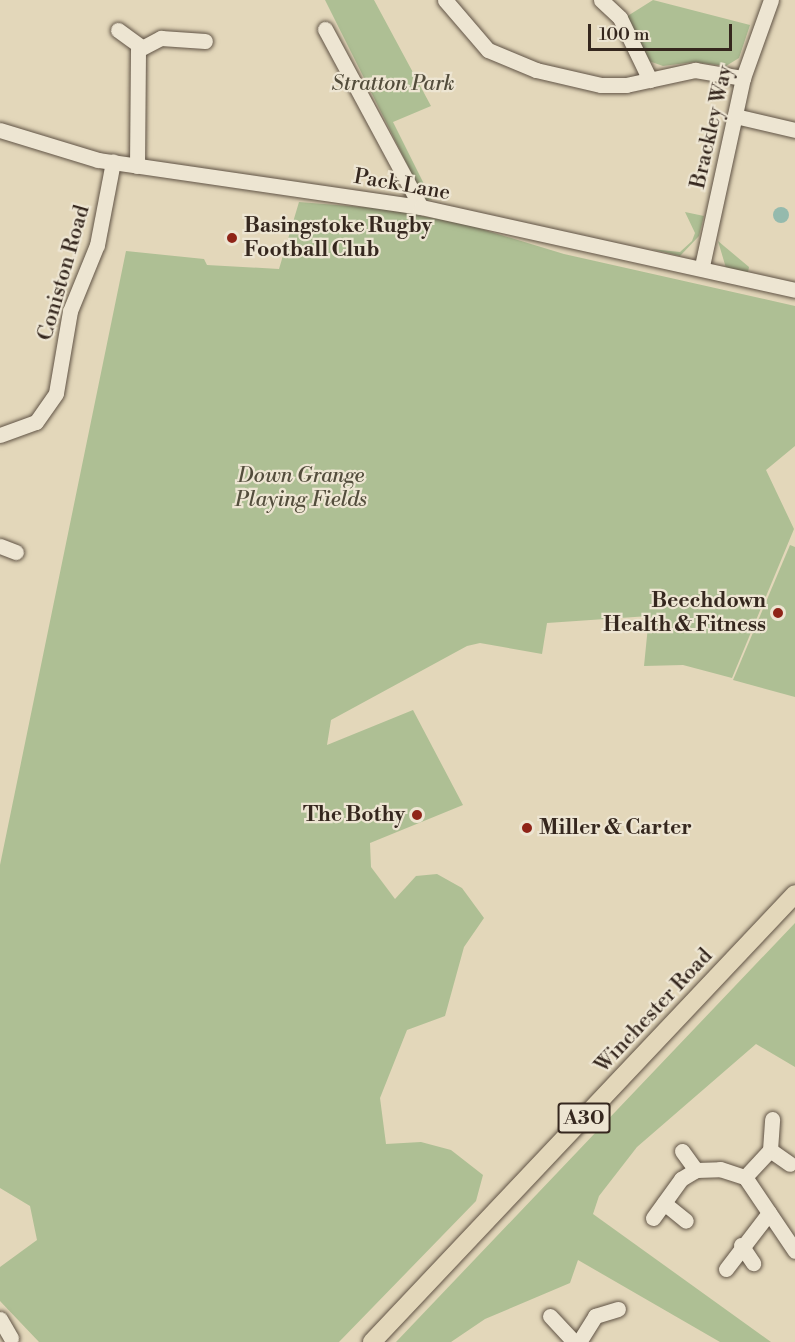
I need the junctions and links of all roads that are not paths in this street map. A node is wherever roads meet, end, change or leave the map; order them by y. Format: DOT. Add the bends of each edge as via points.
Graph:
graph roads {
  1 [pos="445,0"];
  2 [pos="601,0"];
  3 [pos="771,0"];
  4 [pos="325,29"];
  5 [pos="118,30"];
  6 [pos="206,39"];
  7 [pos="141,47"];
  8 [pos="743,78"];
  9 [pos="650,80"];
  10 [pos="735,116"];
  11 [pos="0,130"];
  12 [pos="795,130"];
  13 [pos="113,162"];
  14 [pos="137,166"];
  15 [pos="421,207"];
  16 [pos="702,266"];
  17 [pos="795,290"];
  18 [pos="0,435"];
  19 [pos="0,546"];
  20 [pos="15,552"];
  21 [pos="795,894"];
  22 [pos="768,1126"];
  23 [pos="770,1150"];
  24 [pos="682,1151"];
  25 [pos="790,1165"];
  26 [pos="696,1170"];
  27 [pos="745,1177"];
  28 [pos="664,1203"];
  29 [pos="769,1213"];
  30 [pos="653,1218"];
  31 [pos="686,1221"];
  32 [pos="741,1245"];
  33 [pos="795,1250"];
  34 [pos="753,1263"];
  35 [pos="726,1269"];
  36 [pos="618,1309"];
  37 [pos="550,1316"];
  38 [pos="0,1319"];
  39 [pos="14,1341"];
  40 [pos="372,1342"];
  41 [pos="574,1342"];
  42 [pos="579,1342"];
  1 -- 9 [label="street" via="467,32 506,61 601,85"];
  2 -- 9 [label="street" via="620,18"];
  3 -- 8 [label="street, Brackley Way"];
  4 -- 15 [label="street"];
  5 -- 7 [label="street"];
  6 -- 7 [label="street" via="169,37"];
  7 -- 14 [label="street" via="134,63 142,109"];
  8 -- 9 [label="street" via="695,70"];
  8 -- 10 [label="street, Brackley Way"];
  10 -- 12 [label="street"];
  10 -- 16 [label="street, Brackley Way"];
  11 -- 13 [label="street, Pack Lane"];
  13 -- 14 [label="street, Pack Lane"];
  13 -- 18 [label="street, Coniston Road" via="97,245 70,311 56,393 36,422"];
  14 -- 15 [label="street, Pack Lane"];
  15 -- 16 [label="street, Pack Lane"];
  16 -- 17 [label="street, Pack Lane"];
  19 -- 20 [label="street"];
  21 -- 40 [label="main road, Winchester Road / A30"];
  22 -- 23 [label="street"];
  23 -- 25 [label="street"];
  23 -- 27 [label="street"];
  24 -- 26 [label="street"];
  26 -- 27 [label="street" via="720,1169"];
  26 -- 28 [label="street" via="681,1179"];
  27 -- 29 [label="street"];
  28 -- 30 [label="street"];
  28 -- 31 [label="street"];
  29 -- 32 [label="street"];
  29 -- 33 [label="street"];
  32 -- 34 [label="street"];
  32 -- 35 [label="street"];
  36 -- 42 [label="street" via="597,1307"];
  37 -- 41 [label="street"];
  38 -- 39 [label="street"];
}
